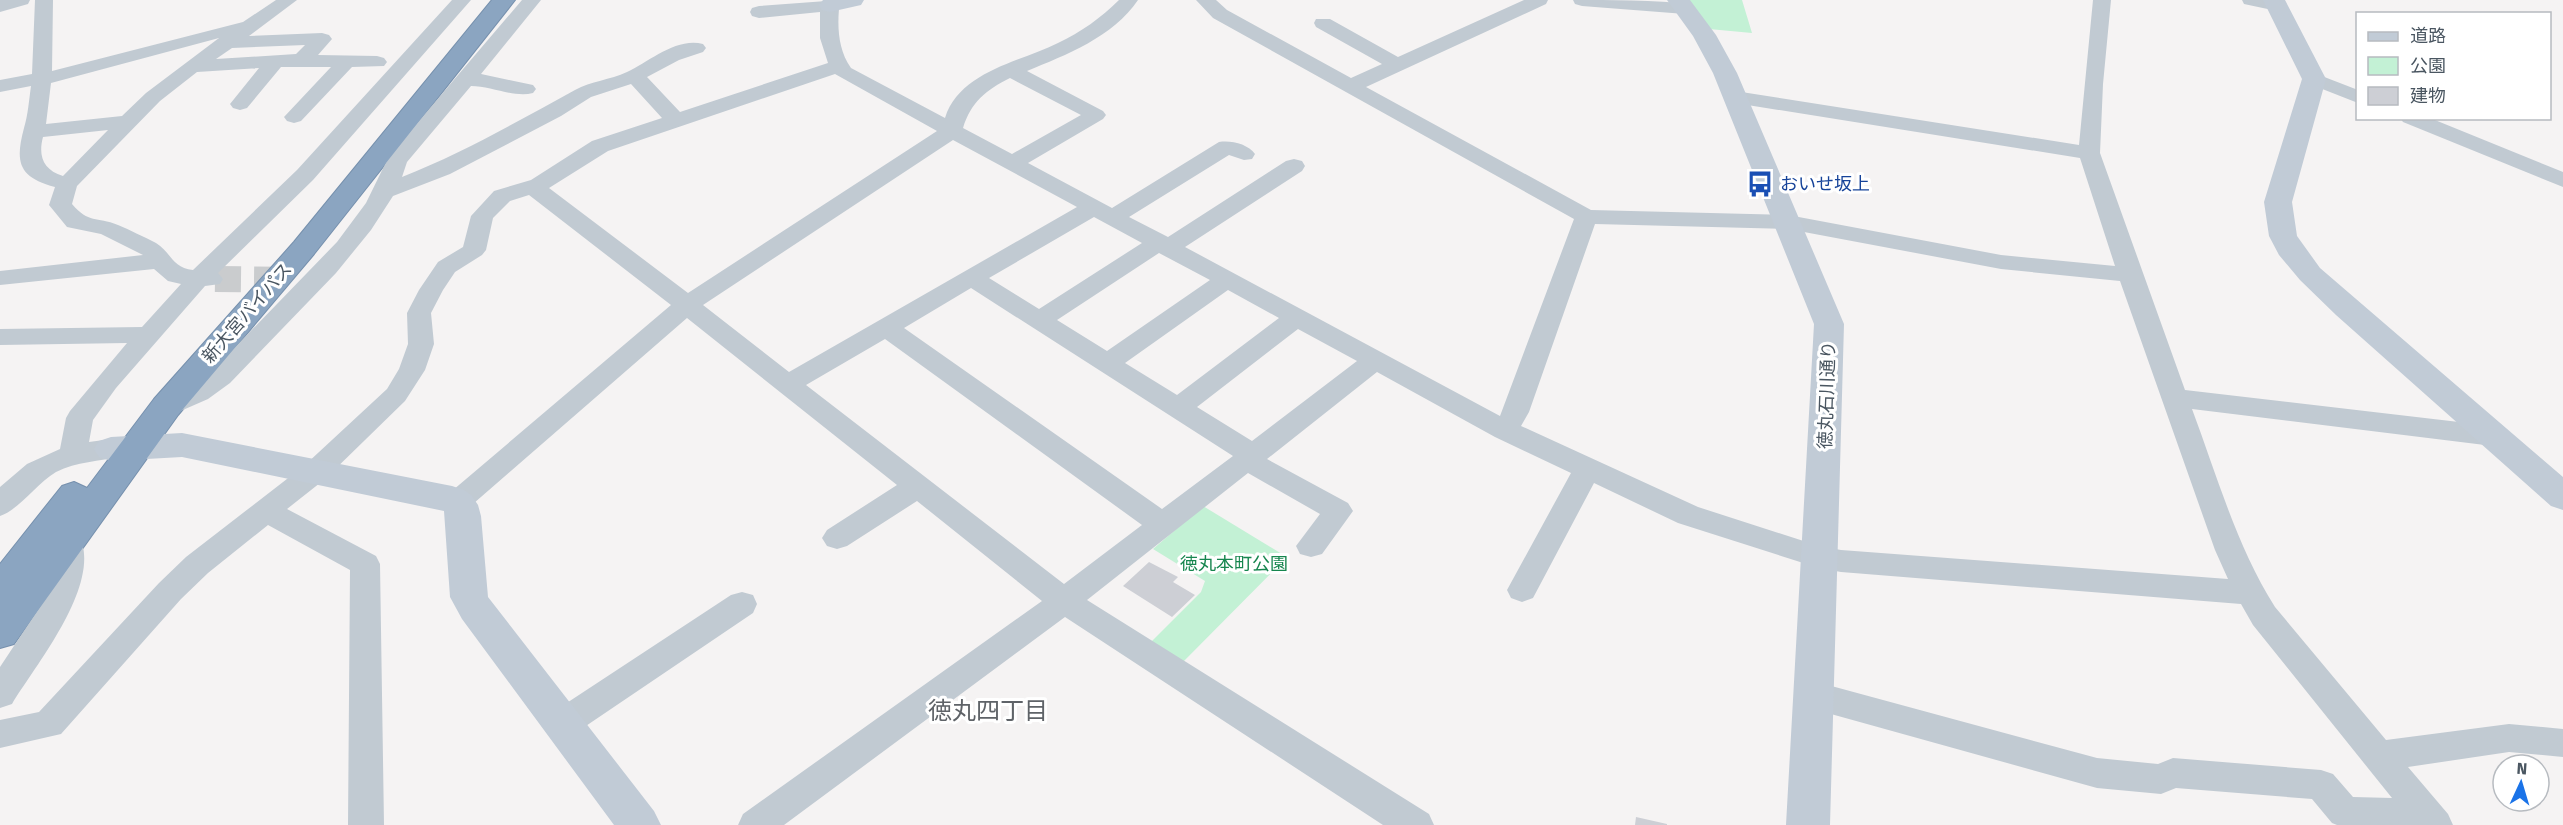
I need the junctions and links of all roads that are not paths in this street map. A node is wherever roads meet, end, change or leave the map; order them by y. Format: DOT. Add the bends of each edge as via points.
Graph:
graph roads {
  1 [pos="21,0"];
  2 [pos="44,0"];
  3 [pos="288,0"];
  4 [pos="462,0"];
  5 [pos="489,0"];
  6 [pos="504,0"];
  7 [pos="532,0"];
  8 [pos="1129,0"];
  9 [pos="1205,0"];
  10 [pos="1539,0"];
  11 [pos="1582,0"];
  12 [pos="2102,0"];
  13 [pos="838,2"];
  14 [pos="2267,2"];
  15 [pos="1681,4"];
  16 [pos="0,6"];
  17 [pos="759,12"];
  18 [pos="1323,23"];
  19 [pos="252,25"];
  20 [pos="227,42"];
  21 [pos="696,48"];
  22 [pos="302,60"];
  23 [pos="348,61"];
  24 [pos="275,62"];
  25 [pos="377,62"];
  26 [pos="1397,65"];
  27 [pos="192,66"];
  28 [pos="839,66"];
  29 [pos="1010,70"];
  30 [pos="635,76"];
  31 [pos="42,79"];
  32 [pos="2314,79"];
  33 [pos="466,80"];
  34 [pos="0,86"];
  35 [pos="1351,86"];
  36 [pos="526,89"];
  37 [pos="2356,96"];
  38 [pos="1736,97"];
  39 [pos="240,104"];
  40 [pos="294,117"];
  41 [pos="675,120"];
  42 [pos="2415,120"];
  43 [pos="126,122"];
  44 [pos="952,131"];
  45 [pos="33,132"];
  46 [pos="2089,153"];
  47 [pos="1244,154"];
  48 [pos="398,161"];
  49 [pos="1012,163"];
  50 [pos="1294,166"];
  51 [pos="2563,180"];
  52 [pos="67,184"];
  53 [pos="533,187"];
  54 [pos="386,191"];
  55 [pos="1104,212"];
  56 [pos="1587,217"];
  57 [pos="1788,222"];
  58 [pos="1165,245"];
  59 [pos="303,248"];
  60 [pos="159,261"];
  61 [pos="2130,276"];
  62 [pos="318,277"];
  63 [pos="0,278"];
  64 [pos="972,278"];
  65 [pos="207,279"];
  66 [pos="1228,279"];
  67 [pos="292,280"];
  68 [pos="687,305"];
  69 [pos="1297,317"];
  70 [pos="1039,320"];
  71 [pos="886,327"];
  72 [pos="148,335"];
  73 [pos="0,337"];
  74 [pos="1376,360"];
  75 [pos="1107,363"];
  76 [pos="788,384"];
  77 [pos="2176,398"];
  78 [pos="166,407"];
  79 [pos="1178,408"];
  80 [pos="1505,430"];
  81 [pos="2493,436"];
  82 [pos="122,449"];
  83 [pos="73,454"];
  84 [pos="1250,457"];
  85 [pos="1588,468"];
  86 [pos="315,472"];
  87 [pos="918,486"];
  88 [pos="2563,497"];
  89 [pos="456,503"];
  90 [pos="0,505"];
  91 [pos="266,511"];
  92 [pos="1163,525"];
  93 [pos="837,538"];
  94 [pos="68,541"];
  95 [pos="1311,546"];
  96 [pos="1819,557"];
  97 [pos="1522,590"];
  98 [pos="0,591"];
  99 [pos="2250,593"];
  100 [pos="1064,601"];
  101 [pos="742,604"];
  102 [pos="0,633"];
  103 [pos="0,694"];
  104 [pos="1813,695"];
  105 [pos="562,724"];
  106 [pos="0,734"];
  107 [pos="2563,743"];
  108 [pos="2380,756"];
  109 [pos="2431,820"];
  110 [pos="366,825"];
  111 [pos="639,825"];
  112 [pos="756,825"];
  113 [pos="1416,825"];
  114 [pos="1808,825"];
  1 -- 16 [label="street"];
  2 -- 31 [label="street"];
  3 -- 19 [label="street"];
  4 -- 65 [label="street"];
  5 -- 82 [label="highway, 新大宮バイパス" via="366,141"];
  6 -- 59 [label="highway, 新大宮バイパス"];
  7 -- 33 [label="street"];
  8 -- 29 [label="street" via="1092,33"];
  9 -- 35 [label="street" via="1220,14"];
  10 -- 26 [label="street"];
  11 -- 15 [label="street"];
  12 -- 46 [label="street"];
  13 -- 17 [label="street"];
  13 -- 28 [label="street" via="829,21 834,58"];
  14 -- 32 [label="street"];
  15 -- 38 [label="street, 徳丸石川通り" via="1716,54"];
  18 -- 26 [label="street"];
  19 -- 20 [label="street"];
  19 -- 31 [label="street"];
  20 -- 22 [label="street" via="322,39"];
  20 -- 27 [label="street"];
  21 -- 30 [label="street"];
  22 -- 23 [label="street"];
  22 -- 24 [label="street"];
  23 -- 25 [label="street"];
  23 -- 40 [label="street"];
  24 -- 27 [label="street"];
  24 -- 39 [label="street"];
  26 -- 35 [label="street"];
  27 -- 43 [label="street"];
  28 -- 41 [label="street"];
  28 -- 44 [label="street"];
  29 -- 44 [label="street" via="978,87 955,113"];
  29 -- 49 [label="street" via="1096,115"];
  30 -- 41 [label="street"];
  30 -- 54 [label="street" via="584,93 442,169"];
  31 -- 34 [label="street"];
  31 -- 45 [label="street"];
  32 -- 37 [label="street"];
  32 -- 81 [label="street" via="2278,202 2283,236 2310,274"];
  33 -- 36 [label="street"];
  33 -- 48 [label="street"];
  35 -- 56 [label="street"];
  38 -- 46 [label="street"];
  38 -- 57 [label="street, 徳丸石川通り"];
  41 -- 53 [label="street" via="600,146"];
  42 -- 51 [label="street"];
  43 -- 45 [label="street"];
  43 -- 52 [label="street"];
  44 -- 49 [label="street"];
  44 -- 68 [label="street"];
  45 -- 52 [label="street" via="28,148 33,167 46,178"];
  46 -- 61 [label="street"];
  47 -- 55 [label="street" via="1227,147"];
  48 -- 54 [label="street"];
  48 -- 59 [label="street" via="341,229"];
  49 -- 55 [label="street"];
  50 -- 58 [label="street"];
  52 -- 60 [label="street" via="60,205 75,222 108,229 151,250"];
  53 -- 68 [label="street"];
  53 -- 86 [label="street" via="502,196 482,216 474,250 446,267 420,313 421,344 412,370 396,395"];
  54 -- 62 [label="street"];
  55 -- 58 [label="street"];
  55 -- 64 [label="street"];
  56 -- 57 [label="street"];
  56 -- 80 [label="street" via="1516,412"];
  57 -- 61 [label="street" via="2001,262"];
  57 -- 96 [label="street, 徳丸石川通り" via="1829,324"];
  58 -- 66 [label="street"];
  58 -- 70 [label="street"];
  59 -- 78 [label="highway, 新大宮バイパス"];
  60 -- 63 [label="street"];
  60 -- 65 [label="street" via="177,276"];
  61 -- 77 [label="street"];
  62 -- 67 [label="street"];
  62 -- 78 [label="street" via="213,384"];
  64 -- 70 [label="street"];
  64 -- 71 [label="street"];
  65 -- 72 [label="street"];
  66 -- 69 [label="street"];
  66 -- 75 [label="street"];
  68 -- 76 [label="street"];
  68 -- 89 [label="street"];
  69 -- 74 [label="street"];
  69 -- 79 [label="street"];
  70 -- 75 [label="street"];
  71 -- 76 [label="street"];
  71 -- 92 [label="street"];
  72 -- 73 [label="street"];
  72 -- 83 [label="street" via="80,418"];
  74 -- 80 [label="street"];
  74 -- 84 [label="street"];
  75 -- 79 [label="street"];
  76 -- 87 [label="street"];
  77 -- 81 [label="street"];
  77 -- 99 [label="street" via="2214,509"];
  78 -- 82 [label="highway, 新大宮バイパス"];
  79 -- 84 [label="street"];
  80 -- 85 [label="street"];
  81 -- 88 [label="street"];
  82 -- 83 [label="street"];
  82 -- 86 [label="street" via="182,445"];
  82 -- 94 [label="highway, 新大宮バイパス"];
  82 -- 98 [label="highway, 新大宮バイパス"];
  83 -- 90 [label="street" via="35,472"];
  84 -- 92 [label="street"];
  84 -- 95 [label="street" via="1338,511"];
  85 -- 96 [label="street" via="1688,515"];
  85 -- 97 [label="street"];
  86 -- 89 [label="street" via="433,493"];
  86 -- 91 [label="street"];
  87 -- 93 [label="street"];
  87 -- 100 [label="street"];
  89 -- 105 [label="street" via="463,516 469,597"];
  91 -- 106 [label="street" via="170,591 49,724"];
  91 -- 110 [label="street" via="365,564"];
  92 -- 100 [label="street"];
  94 -- 102 [label="highway, 新大宮バイパス"];
  94 -- 103 [label="street" via="70,571 61,599"];
  96 -- 99 [label="street"];
  96 -- 104 [label="street, 徳丸石川通り"];
  99 -- 108 [label="street" via="2264,616"];
  100 -- 112 [label="street"];
  100 -- 113 [label="street"];
  101 -- 105 [label="street"];
  104 -- 109 [label="street" via="2097,773 2161,779 2173,773 2321,785 2344,812"];
  104 -- 114 [label="street, 徳丸石川通り"];
  105 -- 111 [label="street"];
  107 -- 108 [label="street" via="2509,738"];
  108 -- 109 [label="street"];
}
